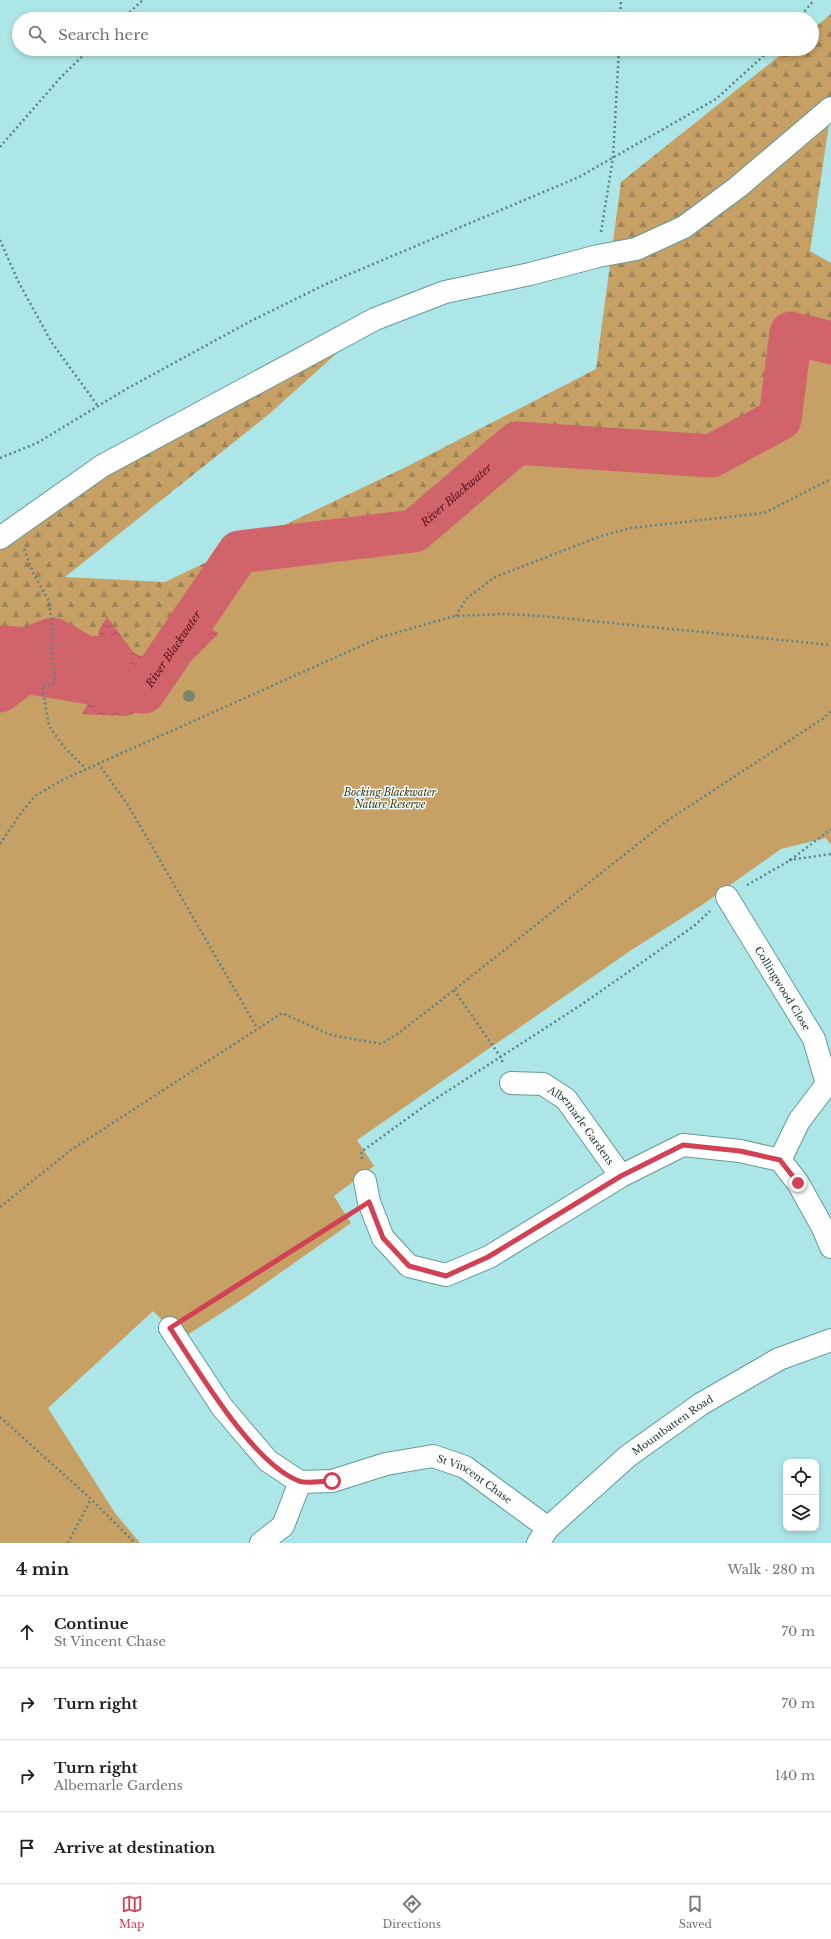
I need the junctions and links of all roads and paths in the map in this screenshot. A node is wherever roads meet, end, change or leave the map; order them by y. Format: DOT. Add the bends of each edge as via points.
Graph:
graph roads {
  1 [pos="143,0"];
  2 [pos="621,0"];
  3 [pos="814,0"];
  4 [pos="130,12"];
  5 [pos="620,12"];
  6 [pos="804,12"];
  7 [pos="83,56"];
  8 [pos="618,56"];
  9 [pos="763,56"];
  10 [pos="831,108"];
  11 [pos="0,147"];
  12 [pos="613,158"];
  13 [pos="0,240"];
  14 [pos="598,256"];
  15 [pos="98,406"];
  16 [pos="0,458"];
  17 [pos="831,479"];
  18 [pos="8,532"];
  19 [pos="455,616"];
  20 [pos="831,645"];
  21 [pos="831,710"];
  22 [pos="98,763"];
  23 [pos="86,769"];
  24 [pos="831,829"];
  25 [pos="0,844"];
  26 [pos="831,854"];
  27 [pos="789,860"];
  28 [pos="726,897"];
  29 [pos="454,990"];
  30 [pos="256,1028"];
  31 [pos="500,1056"];
  32 [pos="511,1083"];
  33 [pos="829,1083"];
  34 [pos="780,1160"];
  35 [pos="621,1176"];
  36 [pos="367,1192"];
  37 [pos="0,1207"];
  38 [pos="831,1247"];
  39 [pos="170,1328"];
  40 [pos="831,1340"];
  41 [pos="0,1417"];
  42 [pos="300,1482"];
  43 [pos="91,1499"];
  44 [pos="543,1535"];
  45 [pos="68,1543"];
  46 [pos="135,1543"];
  47 [pos="261,1543"];
  1 -- 4 [label="path"];
  2 -- 5 [label="path"];
  3 -- 6 [label="path"];
  7 -- 11 [label="path"];
  8 -- 12 [label="path"];
  9 -- 12 [label="path" via="716,99"];
  10 -- 14 [label="street" via="738,186 684,227 636,249"];
  12 -- 14 [label="path"];
  12 -- 15 [label="path" via="579,177 326,284 245,325"];
  13 -- 15 [label="path" via="52,343"];
  14 -- 18 [label="street" via="445,292 376,319 102,466"];
  15 -- 16 [label="path" via="37,443"];
  17 -- 19 [label="path" via="764,513 632,528 600,536 495,577 466,599"];
  18 -- 23 [label="path" via="48,601 53,634 51,647 55,680 53,684 42,686 49,726 64,747"];
  19 -- 20 [label="path" via="542,616"];
  19 -- 22 [label="path" via="381,637"];
  21 -- 29 [label="path" via="824,718 668,820"];
  22 -- 23 [label="path"];
  22 -- 30 [label="path" via="128,805"];
  23 -- 25 [label="path" via="35,796"];
  24 -- 27 [label="path"];
  26 -- 27 [label="path"];
  27 -- 28 [label="path"];
  28 -- 31 [label="path" via="694,926 587,1001"];
  28 -- 33 [label="street, Collingwood Close" via="814,1039"];
  29 -- 30 [label="path" via="381,1044 331,1035 282,1013"];
  29 -- 31 [label="path"];
  30 -- 37 [label="path" via="72,1150"];
  31 -- 32 [label="path"];
  31 -- 36 [label="path" via="361,1152"];
  32 -- 35 [label="street, Albemarle Gardens" via="542,1084 566,1099"];
  33 -- 34 [label="street, Collingwood Close" via="799,1121"];
  34 -- 35 [label="street, Albemarle Gardens" via="740,1151 683,1145"];
  34 -- 38 [label="street" via="798,1183"];
  35 -- 36 [label="street, Albemarle Gardens" via="488,1257 446,1276 409,1266 383,1238"];
  36 -- 39 [label="path"];
  39 -- 42 [label="street" via="222,1406 268,1461"];
  40 -- 44 [label="street, Mountbatten Road" via="779,1359 701,1404 628,1456"];
  41 -- 43 [label="path"];
  42 -- 44 [label="street, St Vincent Chase" via="332,1481 386,1464 433,1456 465,1467"];
  42 -- 47 [label="street" via="283,1526"];
  43 -- 45 [label="path"];
  43 -- 46 [label="path"];
}
